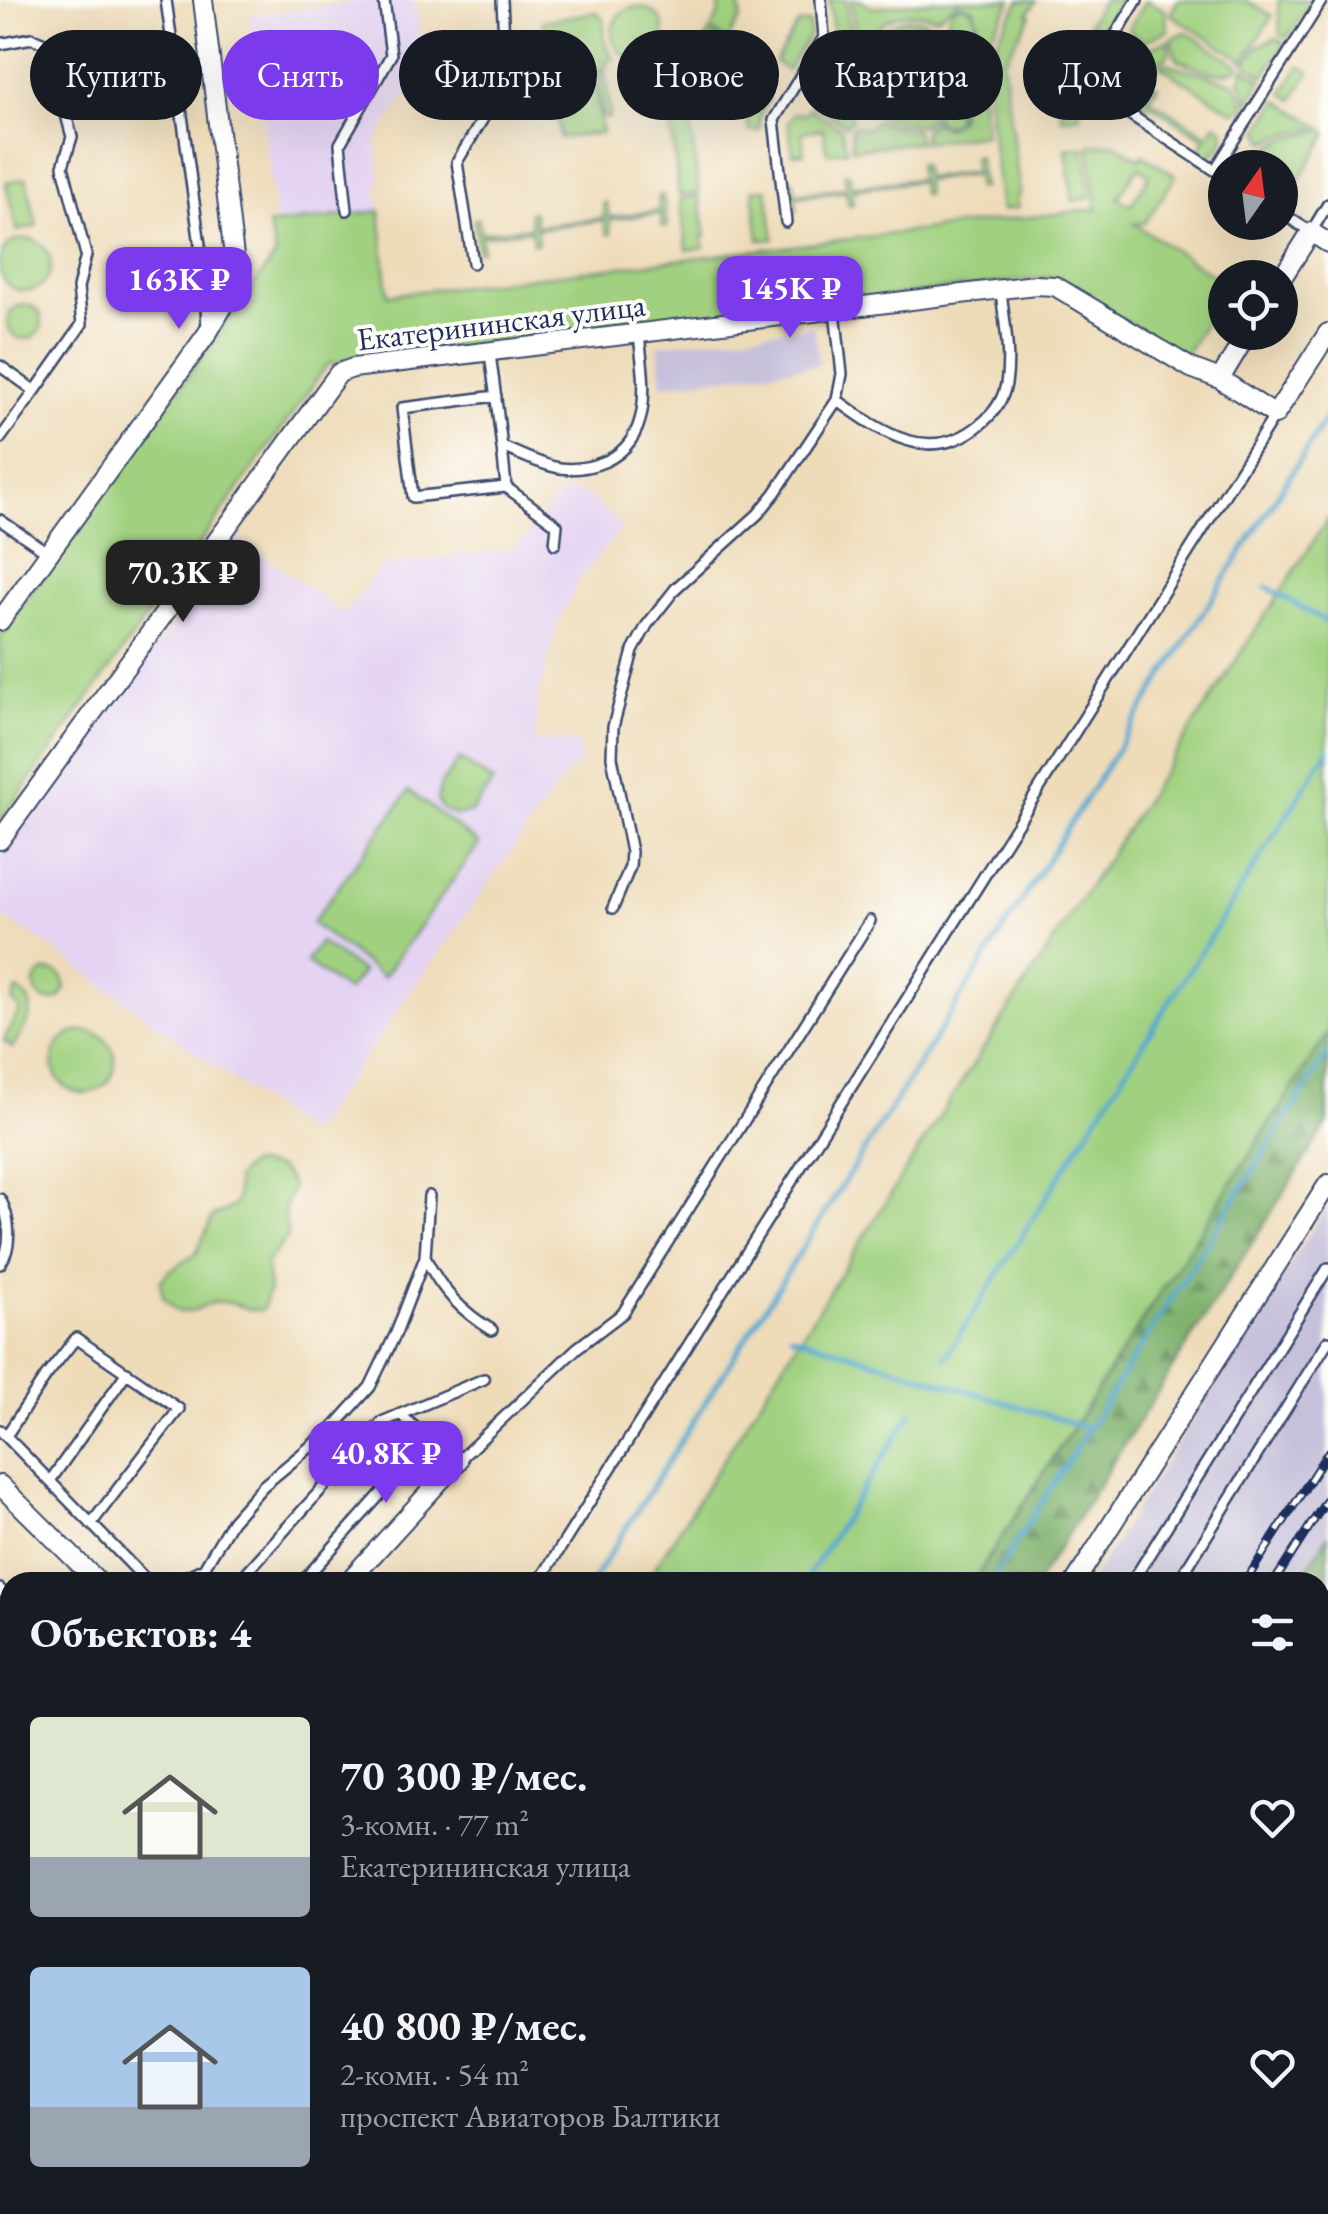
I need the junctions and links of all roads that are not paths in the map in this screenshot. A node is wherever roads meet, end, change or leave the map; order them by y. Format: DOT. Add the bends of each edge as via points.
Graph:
graph roads {
  1 [pos="166,0"];
  2 [pos="203,0"];
  3 [pos="384,0"];
  4 [pos="502,0"];
  5 [pos="821,0"];
  6 [pos="1136,0"];
  7 [pos="1322,0"];
  8 [pos="0,44"];
  9 [pos="1228,150"];
  10 [pos="1208,165"];
  11 [pos="1328,204"];
  12 [pos="347,210"];
  13 [pos="786,222"];
  14 [pos="1298,224"];
  15 [pos="1310,232"];
  16 [pos="1328,242"];
  17 [pos="1293,260"];
  18 [pos="473,262"];
  19 [pos="1001,291"];
  20 [pos="835,312"];
  21 [pos="1328,333"];
  22 [pos="207,334"];
  23 [pos="639,336"];
  24 [pos="1237,350"];
  25 [pos="490,354"];
  26 [pos="0,366"];
  27 [pos="1220,379"];
  28 [pos="34,391"];
  29 [pos="496,396"];
  30 [pos="837,400"];
  31 [pos="1276,415"];
  32 [pos="0,439"];
  33 [pos="502,446"];
  34 [pos="506,487"];
  35 [pos="0,520"];
  36 [pos="554,544"];
  37 [pos="50,554"];
  38 [pos="0,622"];
  39 [pos="0,840"];
  40 [pos="613,908"];
  41 [pos="870,921"];
  42 [pos="1328,1184"];
  43 [pos="429,1196"];
  44 [pos="0,1200"];
  45 [pos="426,1256"];
  46 [pos="0,1264"];
  47 [pos="1328,1268"];
  48 [pos="492,1330"];
  49 [pos="1328,1341"];
  50 [pos="128,1372"];
  51 [pos="484,1379"];
  52 [pos="400,1414"];
  53 [pos="3,1433"];
  54 [pos="458,1461"];
  55 [pos="50,1481"];
  56 [pos="0,1485"];
  57 [pos="91,1524"];
  58 [pos="88,1572"];
  59 [pos="138,1572"];
  60 [pos="196,1572"];
  61 [pos="247,1572"];
  62 [pos="311,1572"];
  63 [pos="357,1572"];
  64 [pos="544,1572"];
  65 [pos="1081,1572"];
  66 [pos="1138,1572"];
  67 [pos="1184,1572"];
  1 -- 22 [label="lane"];
  2 -- 22 [label="street" via="236,274"];
  3 -- 12 [label="lane" via="391,55 340,144"];
  4 -- 18 [label="lane" via="506,80 457,162"];
  5 -- 13 [label="lane" via="824,37 774,120"];
  6 -- 10 [label="lane" via="1093,72 1091,89"];
  7 -- 9 [label="lane"];
  8 -- 28 [label="lane" via="32,38 46,44 72,138 63,166 86,255 78,288 82,324"];
  11 -- 15 [label="lane"];
  14 -- 15 [label="lane"];
  15 -- 16 [label="street"];
  15 -- 17 [label="street"];
  19 -- 20 [label="street, Екатерининская улица"];
  19 -- 27 [label="street, Екатерининская улица" via="1055,286"];
  19 -- 30 [label="lane" via="1005,386 992,414 974,430 950,441 914,444 878,430"];
  20 -- 23 [label="street, Екатерининская улица"];
  20 -- 30 [label="lane" via="842,374"];
  21 -- 31 [label="street"];
  22 -- 37 [label="street"];
  23 -- 25 [label="street, Екатерининская улица"];
  23 -- 33 [label="lane" via="643,412 617,455 589,467 556,468"];
  24 -- 27 [label="street"];
  25 -- 29 [label="lane"];
  25 -- 39 [label="street, Екатерининская улица" via="339,373"];
  26 -- 28 [label="lane"];
  27 -- 31 [label="street, Екатерининская улица"];
  28 -- 32 [label="lane"];
  29 -- 33 [label="lane"];
  29 -- 34 [label="lane" via="402,408 413,497"];
  30 -- 40 [label="lane" via="775,494 676,588 634,651 613,727 612,757 631,852"];
  31 -- 64 [label="lane"];
  33 -- 34 [label="lane"];
  34 -- 36 [label="lane" via="558,525"];
  35 -- 37 [label="lane"];
  37 -- 38 [label="street"];
  41 -- 54 [label="lane" via="622,1313"];
  42 -- 65 [label="street"];
  43 -- 45 [label="lane"];
  44 -- 46 [label="lane" via="9,1230"];
  45 -- 48 [label="lane" via="446,1294"];
  45 -- 60 [label="lane" via="370,1387 323,1437 262,1486"];
  47 -- 66 [label="lane"];
  49 -- 67 [label="lane"];
  50 -- 53 [label="lane" via="76,1338"];
  50 -- 55 [label="lane"];
  50 -- 57 [label="lane" via="179,1409"];
  51 -- 52 [label="lane"];
  52 -- 61 [label="lane" via="382,1422"];
  52 -- 62 [label="lane" via="429,1440"];
  53 -- 55 [label="lane"];
  54 -- 63 [label="street"];
  55 -- 57 [label="lane"];
  56 -- 58 [label="street"];
  57 -- 59 [label="lane"];
}
